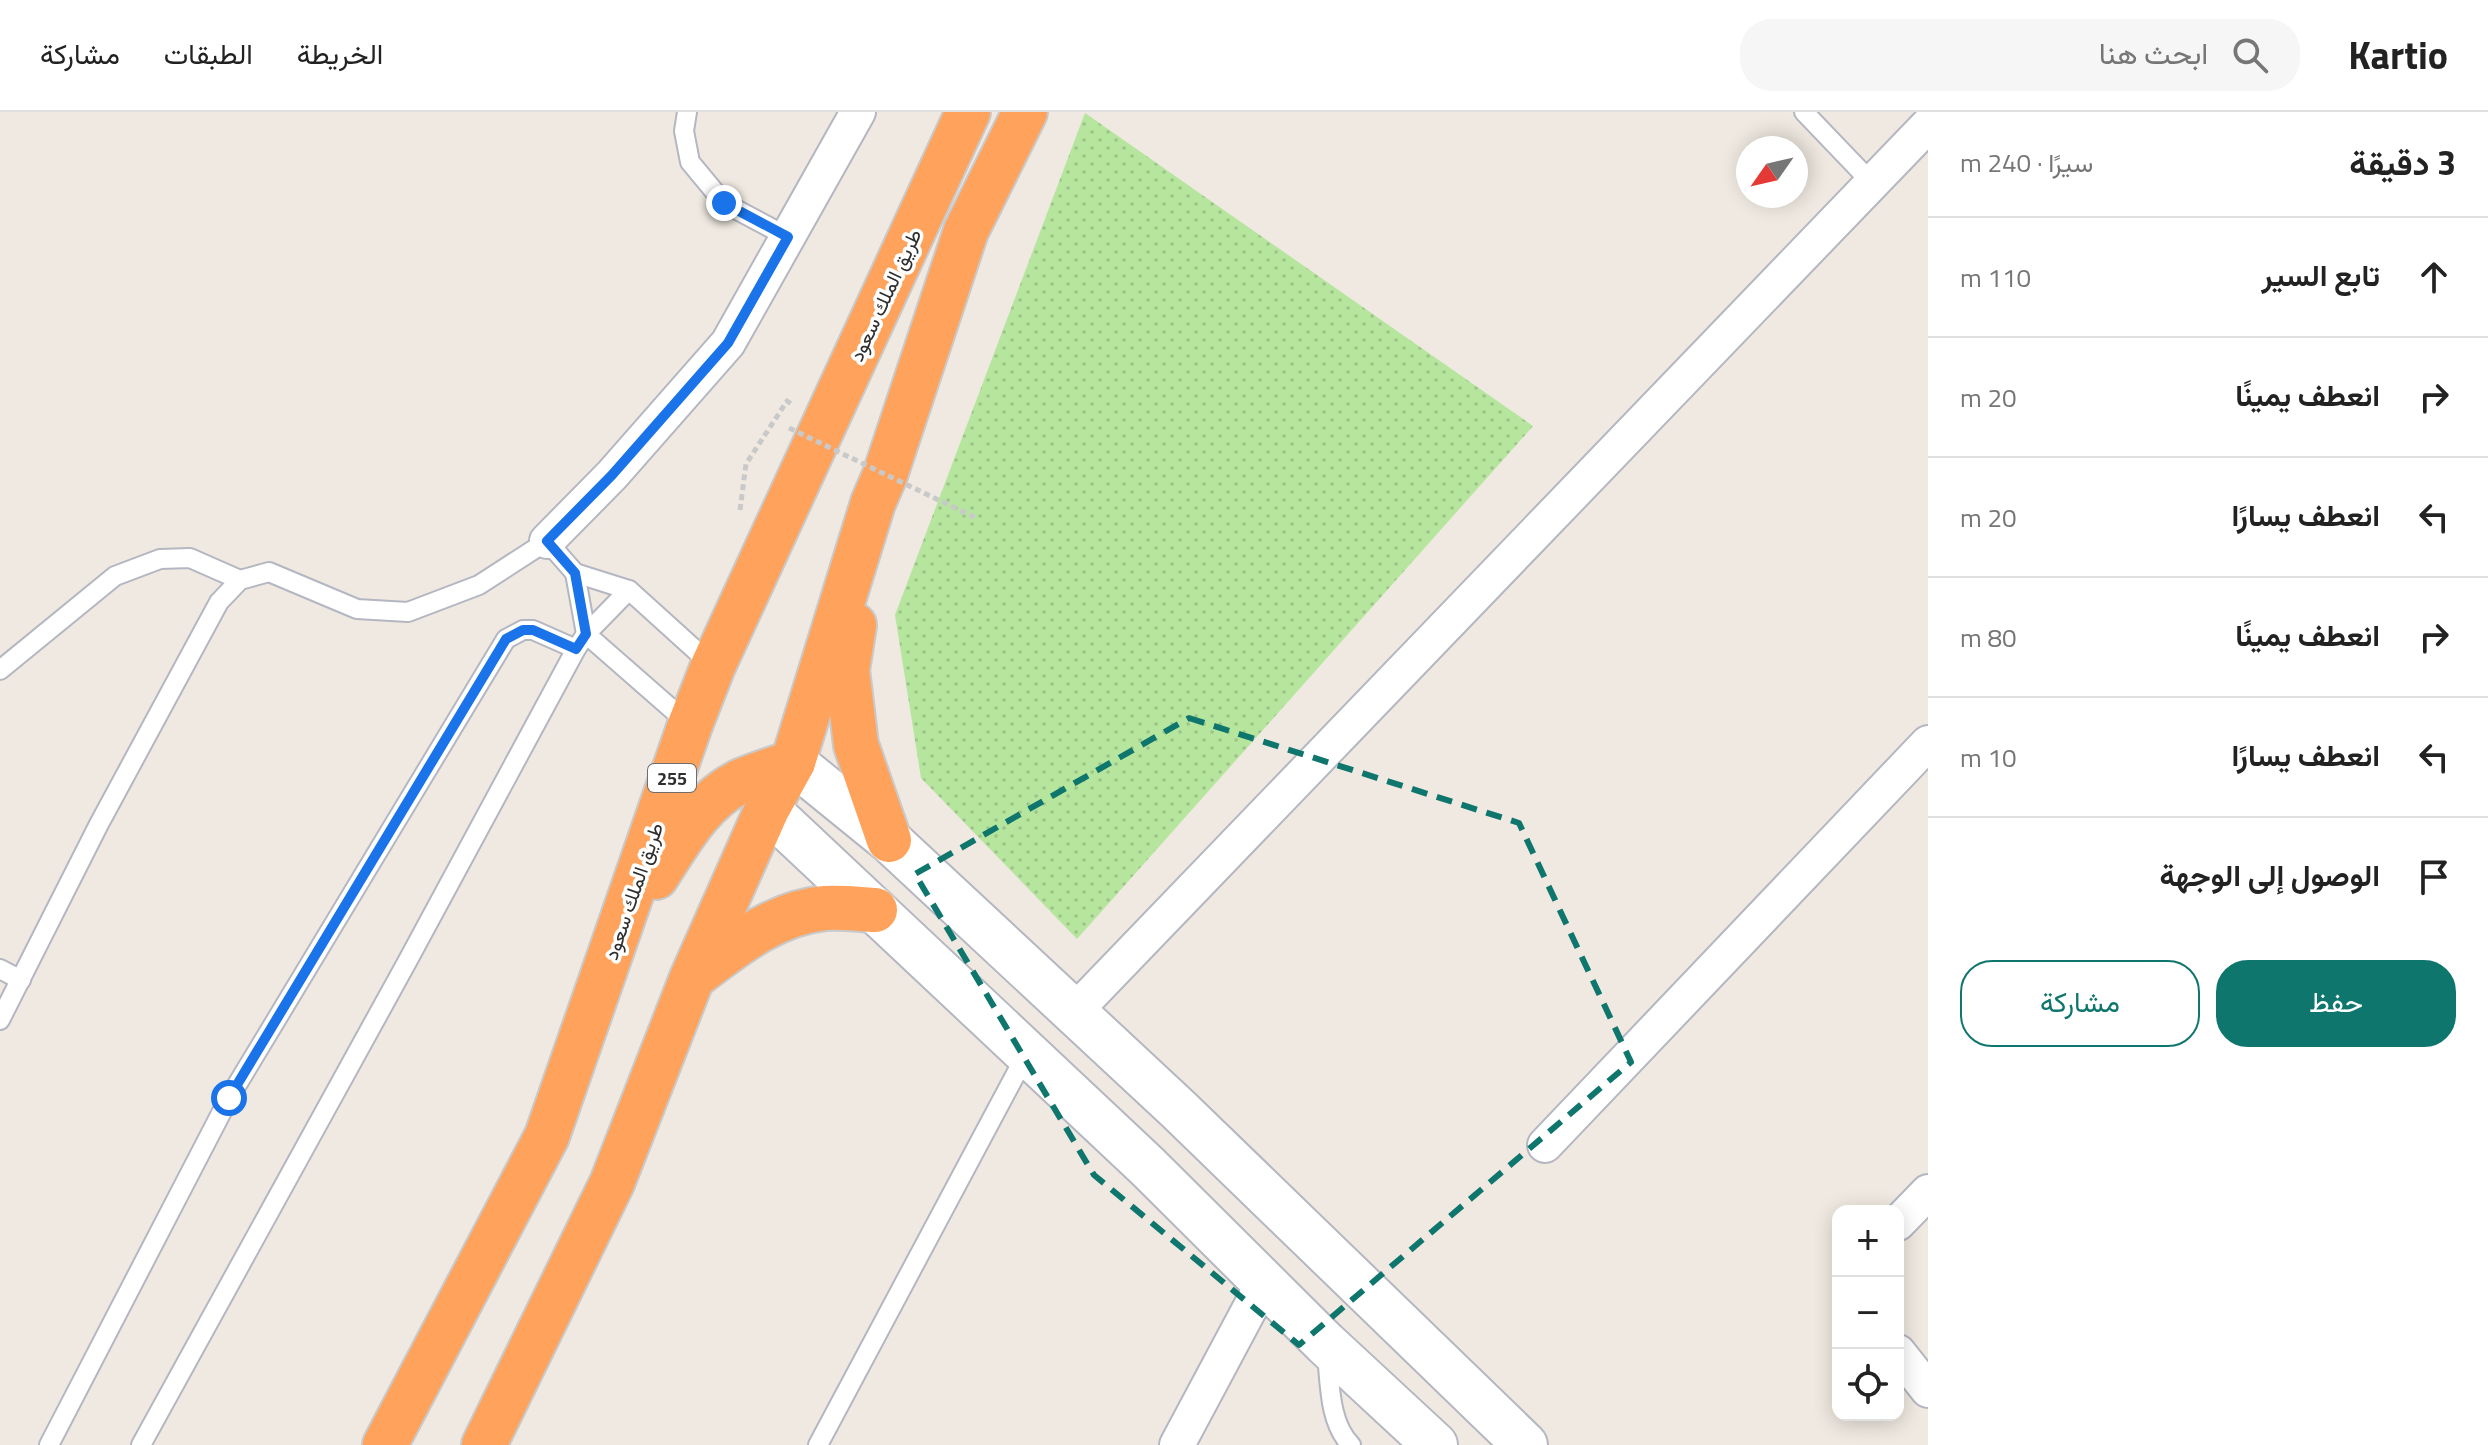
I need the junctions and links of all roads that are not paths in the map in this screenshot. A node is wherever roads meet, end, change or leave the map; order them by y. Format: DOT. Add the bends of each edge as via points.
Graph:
graph roads {
  1 [pos="687,112"];
  2 [pos="858,112"];
  3 [pos="968,112"];
  4 [pos="1025,112"];
  5 [pos="1804,112"];
  6 [pos="1928,125"];
  7 [pos="1872,183"];
  8 [pos="788,237"];
  9 [pos="873,503"];
  10 [pos="547,541"];
  11 [pos="575,573"];
  12 [pos="240,580"];
  13 [pos="629,590"];
  14 [pos="581,642"];
  15 [pos="713,666"];
  16 [pos="0,670"];
  17 [pos="690,725"];
  18 [pos="1928,743"];
  19 [pos="793,762"];
  20 [pos="767,809"];
  21 [pos="889,840"];
  22 [pos="875,910"];
  23 [pos="615,942"];
  24 [pos="0,969"];
  25 [pos="692,978"];
  26 [pos="21,980"];
  27 [pos="1074,1012"];
  28 [pos="0,1020"];
  29 [pos="1027,1053"];
  30 [pos="1545,1145"];
  31 [pos="1928,1192"];
  32 [pos="1904,1217"];
  33 [pos="1264,1282"];
  34 [pos="1325,1343"];
  35 [pos="1904,1360"];
  36 [pos="1928,1390"];
  37 [pos="1342,1442"];
  38 [pos="49,1445"];
  39 [pos="141,1445"];
  40 [pos="385,1445"];
  41 [pos="484,1445"];
  42 [pos="818,1445"];
  43 [pos="1177,1445"];
  44 [pos="1435,1445"];
  45 [pos="1525,1445"];
  1 -- 8 [label="lane" via="684,131 690,162 724,203"];
  2 -- 8 [label="street"];
  3 -- 15 [label="highway, طريق الملك سعود / 255"];
  4 -- 9 [label="highway" via="966,231"];
  5 -- 7 [label="lane"];
  6 -- 7 [label="street"];
  7 -- 27 [label="street"];
  8 -- 10 [label="street" via="728,343"];
  9 -- 19 [label="highway"];
  9 -- 21 [label="highway" via="847,670 856,745"];
  10 -- 11 [label="lane"];
  10 -- 12 [label="lane" via="479,585 408,612 357,609 269,572"];
  11 -- 13 [label="lane"];
  11 -- 14 [label="lane"];
  12 -- 16 [label="lane" via="190,558 160,559 115,576"];
  12 -- 26 [label="lane" via="219,602"];
  13 -- 14 [label="lane"];
  13 -- 15 [label="lane"];
  14 -- 17 [label="lane"];
  14 -- 38 [label="lane" via="533,630 506,639 229,1098"];
  14 -- 39 [label="lane"];
  15 -- 17 [label="highway, طريق الملك سعود / 255"];
  17 -- 23 [label="highway, طريق الملك سعود / 255"];
  18 -- 30 [label="street"];
  19 -- 20 [label="highway"];
  19 -- 21 [label="street"];
  19 -- 23 [label="highway" via="738,783 708,805 682,834"];
  20 -- 22 [label="street"];
  20 -- 25 [label="highway"];
  21 -- 27 [label="street"];
  22 -- 25 [label="highway" via="824,908 781,919"];
  22 -- 29 [label="street"];
  23 -- 40 [label="highway, طريق الملك سعود / 255" via="547,1136"];
  24 -- 26 [label="lane"];
  25 -- 41 [label="highway" via="612,1183"];
  26 -- 28 [label="lane"];
  27 -- 45 [label="street"];
  29 -- 33 [label="street"];
  29 -- 42 [label="lane"];
  31 -- 32 [label="street"];
  33 -- 34 [label="street"];
  33 -- 43 [label="street"];
  34 -- 37 [label="lane"];
  34 -- 44 [label="street"];
  35 -- 36 [label="street"];
}
